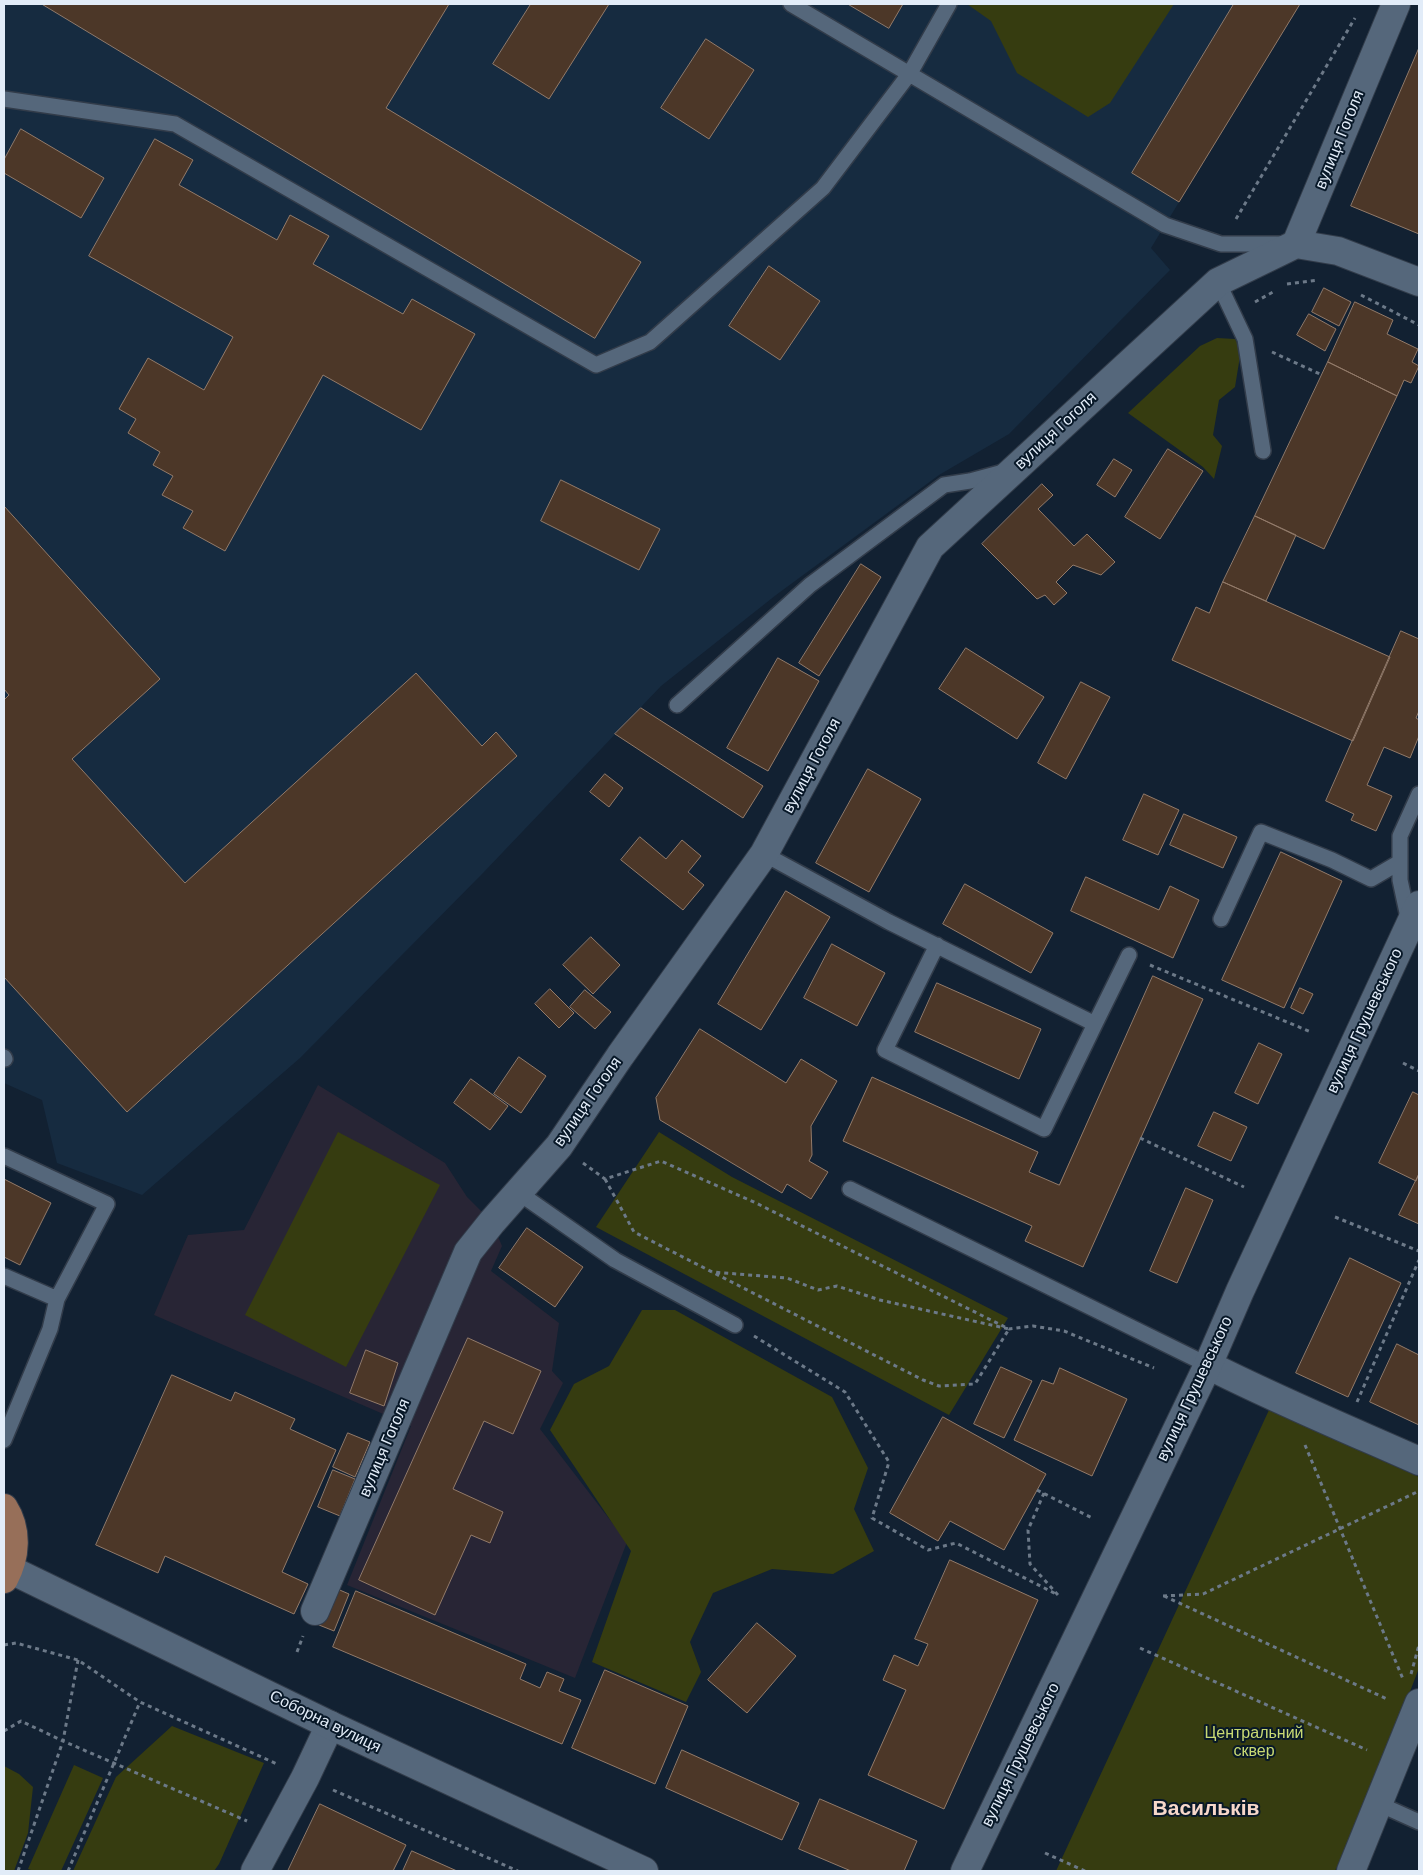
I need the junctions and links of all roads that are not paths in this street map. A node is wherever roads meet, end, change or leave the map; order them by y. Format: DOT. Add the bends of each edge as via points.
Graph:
graph roads {
  1 [pos="792,4"];
  2 [pos="949,4"];
  3 [pos="1396,4"];
  4 [pos="910,73"];
  5 [pos="4,99"];
  6 [pos="1296,244"];
  7 [pos="1218,282"];
  8 [pos="1419,282"];
  9 [pos="1263,451"];
  10 [pos="1015,468"];
  11 [pos="677,705"];
  12 [pos="1419,794"];
  13 [pos="764,854"];
  14 [pos="1400,862"];
  15 [pos="1414,915"];
  16 [pos="1221,918"];
  17 [pos="937,945"];
  18 [pos="1129,955"];
  19 [pos="1095,1024"];
  20 [pos="4,1156"];
  21 [pos="850,1189"];
  22 [pos="519,1193"];
  23 [pos="4,1276"];
  24 [pos="57,1299"];
  25 [pos="735,1325"];
  26 [pos="1208,1365"];
  27 [pos="4,1440"];
  28 [pos="1419,1461"];
  29 [pos="4,1508"];
  30 [pos="6,1574"];
  31 [pos="310,1620"];
  32 [pos="1408,1708"];
  33 [pos="330,1725"];
  34 [pos="1379,1804"];
  35 [pos="1419,1822"];
  36 [pos="255,1871"];
  37 [pos="644,1871"];
  38 [pos="965,1871"];
  39 [pos="1352,1871"];
  1 -- 4 [label="lane"];
  2 -- 4 [label="lane"];
  3 -- 6 [label="street, вулиця Гоголя"];
  4 -- 5 [label="lane" via="823,188 650,342 596,365 175,124"];
  4 -- 6 [label="lane" via="1165,225 1222,244"];
  6 -- 7 [label="street, вулиця Гоголя"];
  6 -- 8 [label="street" via="1338,250"];
  7 -- 9 [label="lane" via="1245,339"];
  7 -- 10 [label="street, вулиця Гоголя"];
  10 -- 11 [label="lane" via="944,485 810,585"];
  10 -- 13 [label="street, вулиця Гоголя" via="930,547"];
  12 -- 14 [label="lane" via="1400,836"];
  13 -- 17 [label="lane"];
  13 -- 22 [label="street, вулиця Гоголя" via="559,1146"];
  14 -- 15 [label="lane" via="1400,880"];
  14 -- 16 [label="lane" via="1371,879 1261,832"];
  15 -- 26 [label="street, вулиця Грушевського"];
  17 -- 19 [label="lane"];
  17 -- 19 [label="lane" via="885,1050 1017,1116 1044,1129"];
  18 -- 19 [label="lane"];
  20 -- 24 [label="lane" via="107,1204"];
  21 -- 26 [label="lane"];
  22 -- 25 [label="lane" via="615,1260"];
  22 -- 31 [label="street, вулиця Гоголя" via="468,1252"];
  23 -- 24 [label="lane"];
  24 -- 27 [label="lane" via="50,1329"];
  26 -- 28 [label="street"];
  26 -- 38 [label="street, вулиця Грушевського"];
  29 -- 30 [label="main road" via="14,1537 13,1558"];
  30 -- 33 [label="street, Соборна вулиця"];
  32 -- 34 [label="street"];
  33 -- 36 [label="street"];
  33 -- 37 [label="street, Соборна вулиця"];
  34 -- 35 [label="lane"];
  34 -- 39 [label="street"];
}
